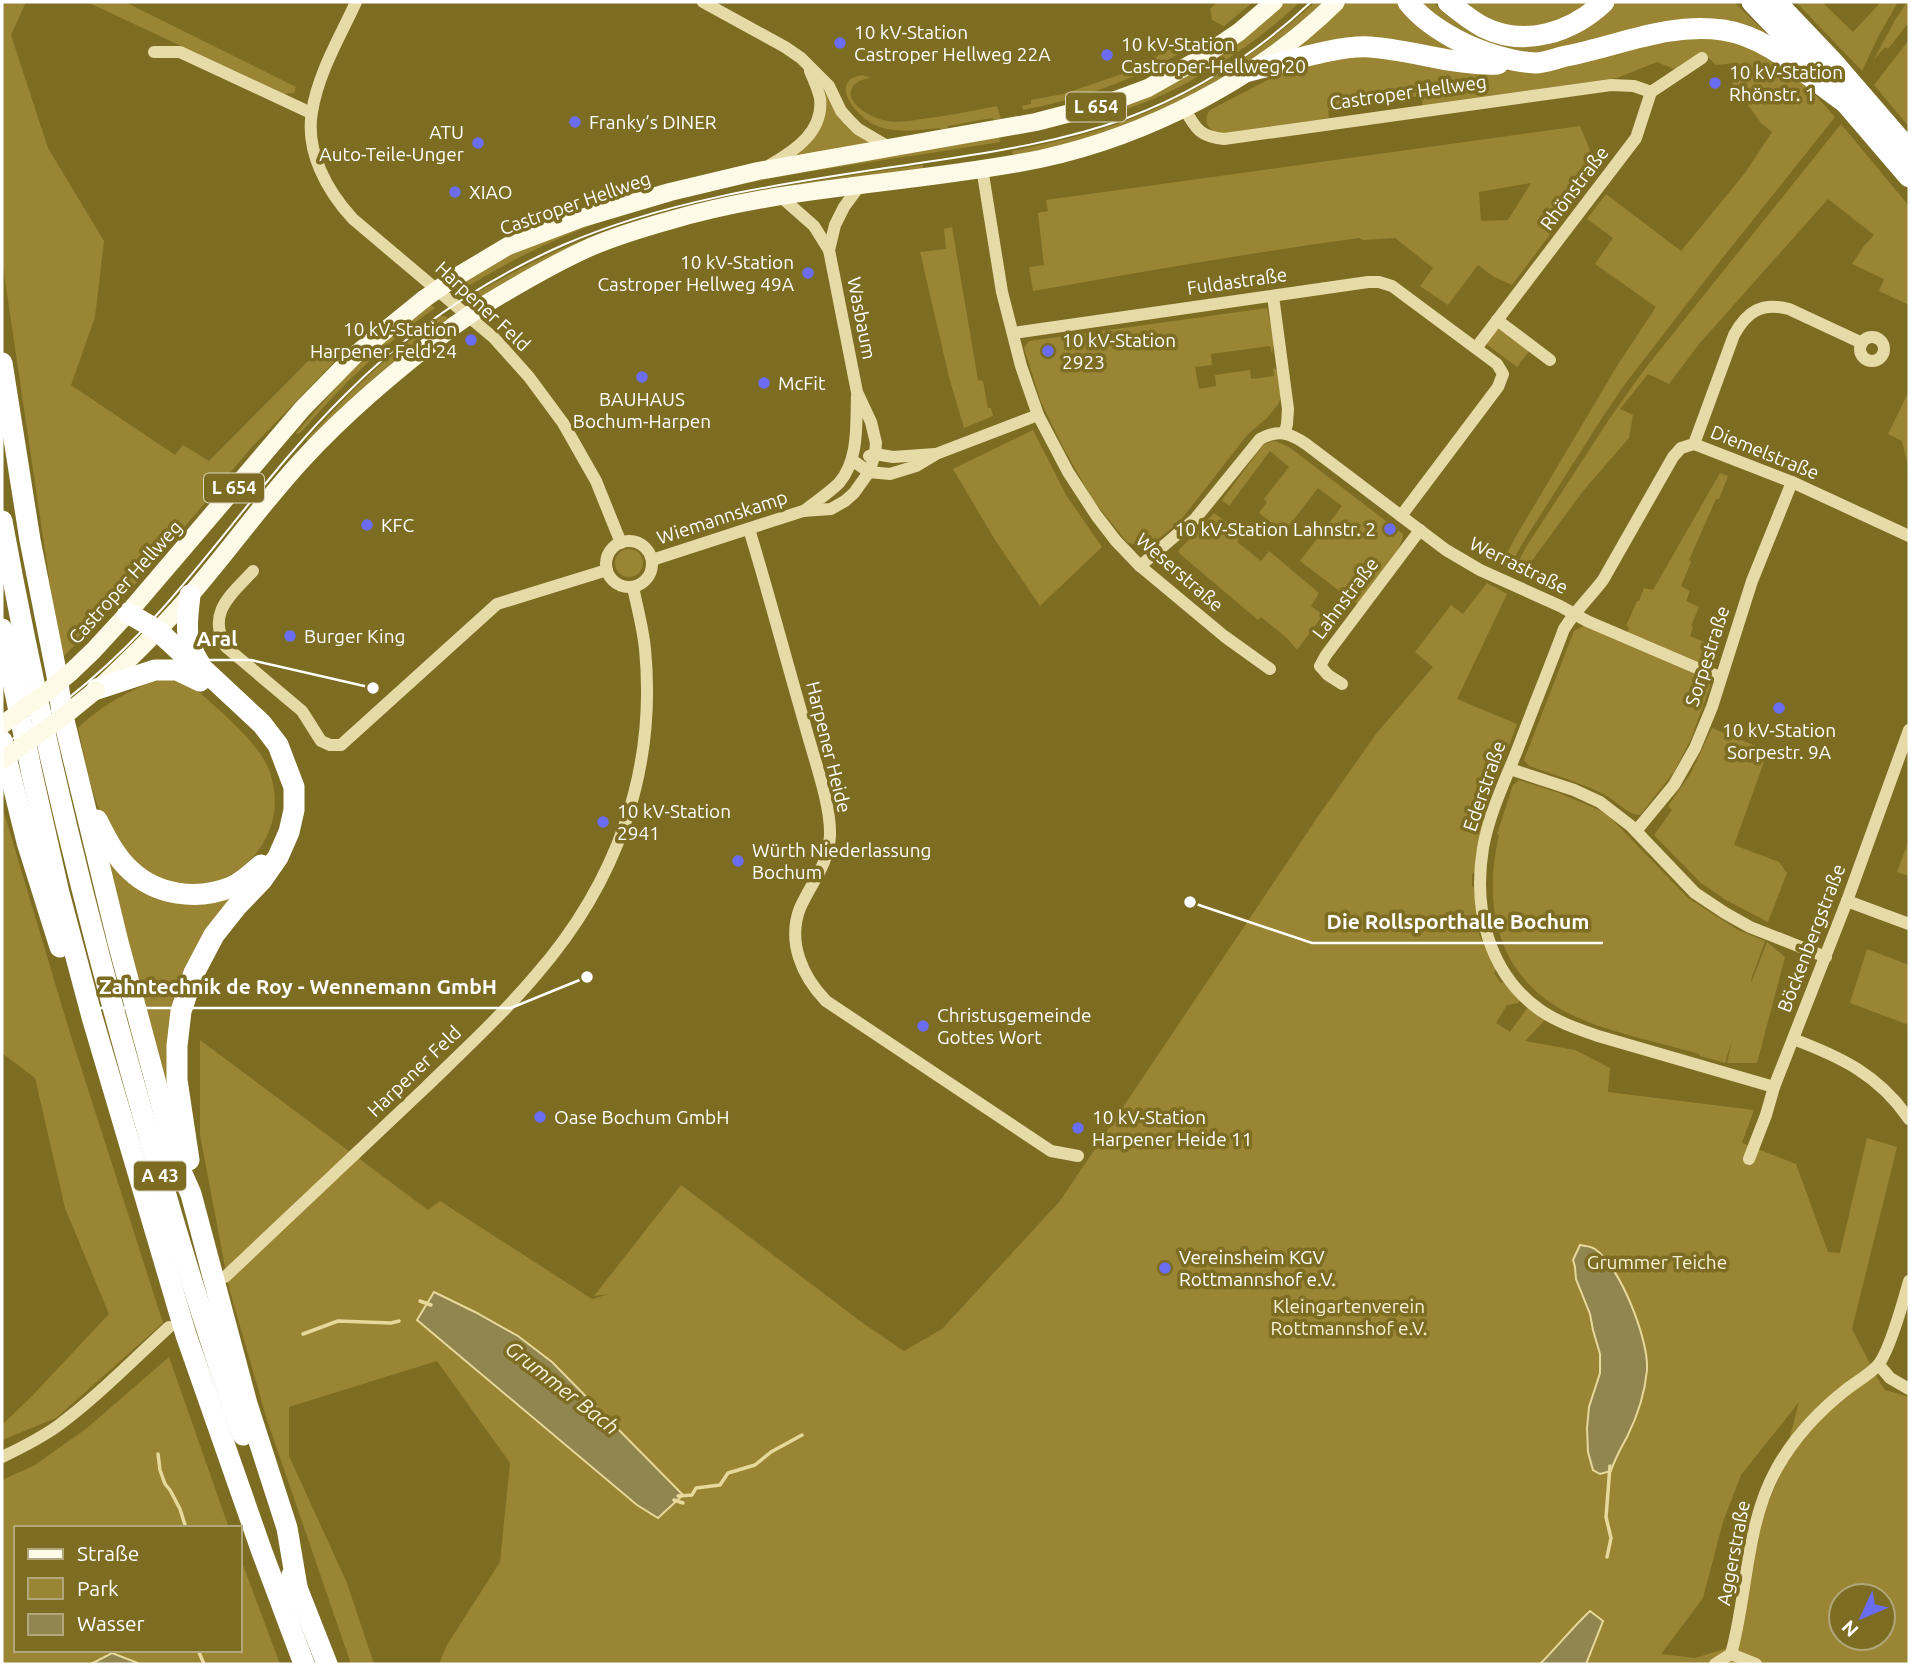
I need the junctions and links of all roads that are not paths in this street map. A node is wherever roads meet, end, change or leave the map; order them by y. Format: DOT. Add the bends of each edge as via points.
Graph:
graph roads {
  1 [pos="356,2"];
  2 [pos="703,2"];
  3 [pos="1274,2"];
  4 [pos="1336,2"];
  5 [pos="1408,2"];
  6 [pos="1604,2"];
  7 [pos="1752,2"];
  8 [pos="1776,2"];
  9 [pos="1452,4"];
  10 [pos="154,52"];
  11 [pos="1702,58"];
  12 [pos="1536,63"];
  13 [pos="808,64"];
  14 [pos="1249,71"];
  15 [pos="1824,74"];
  16 [pos="1651,92"];
  17 [pos="1184,108"];
  18 [pos="311,113"];
  19 [pos="1882,131"];
  20 [pos="891,149"];
  21 [pos="1909,150"];
  22 [pos="982,168"];
  23 [pos="758,171"];
  24 [pos="1909,177"];
  25 [pos="861,184"];
  26 [pos="780,196"];
  27 [pos="830,250"];
  28 [pos="1273,296"];
  29 [pos="1497,320"];
  30 [pos="1013,333"];
  31 [pos="1862,343"];
  32 [pos="1476,348"];
  33 [pos="1550,360"];
  34 [pos="2,363"];
  35 [pos="857,392"];
  36 [pos="1038,415"];
  37 [pos="1284,432"];
  38 [pos="1693,444"];
  39 [pos="875,454"];
  40 [pos="936,454"];
  41 [pos="852,460"];
  42 [pos="869,472"];
  43 [pos="1792,482"];
  44 [pos="803,511"];
  45 [pos="1401,516"];
  46 [pos="2,521"];
  47 [pos="749,529"];
  48 [pos="1420,530"];
  49 [pos="1909,536"];
  50 [pos="621,542"];
  51 [pos="652,560"];
  52 [pos="1140,566"];
  53 [pos="607,570"];
  54 [pos="253,571"];
  55 [pos="632,587"];
  56 [pos="190,595"];
  57 [pos="128,613"];
  58 [pos="1573,614"];
  59 [pos="2,629"];
  60 [pos="153,634"];
  61 [pos="1270,669"];
  62 [pos="64,674"];
  63 [pos="202,675"];
  64 [pos="1721,677"];
  65 [pos="1342,684"];
  66 [pos="97,690"];
  67 [pos="2,725"];
  68 [pos="1909,730"];
  69 [pos="2,741"];
  70 [pos="2,760"];
  71 [pos="1510,769"];
  72 [pos="1636,831"];
  73 [pos="1847,901"];
  74 [pos="1909,924"];
  75 [pos="1826,957"];
  76 [pos="1793,1039"];
  77 [pos="1774,1087"];
  78 [pos="1909,1119"];
  79 [pos="1078,1156"];
  80 [pos="1749,1159"];
  81 [pos="191,1194"];
  82 [pos="225,1276"];
  83 [pos="1909,1282"];
  84 [pos="177,1331"];
  85 [pos="1879,1365"];
  86 [pos="1909,1389"];
  87 [pos="2,1457"];
  88 [pos="297,1587"];
  89 [pos="1731,1654"];
  90 [pos="304,1664"];
  91 [pos="327,1664"];
  92 [pos="1715,1664"];
  93 [pos="1756,1664"];
  1 -- 18 [label="street, Harpener Feld"];
  2 -- 13 [label="street"];
  3 -- 20 [label="main road, Castroper Hellweg / L 654" via="1196,61 1127,97 1036,122"];
  4 -- 14 [label="main road, L 654"];
  5 -- 12 [label="highway" via="1431,24 1479,51"];
  6 -- 9 [label="highway" via="1573,25 1535,37 1486,28"];
  7 -- 15 [label="highway"];
  8 -- 15 [label="highway"];
  10 -- 18 [label="street" via="180,52"];
  11 -- 16 [label="street"];
  12 -- 14 [label="highway" via="1466,62 1366,47"];
  12 -- 15 [label="highway" via="1654,33 1708,28 1744,35"];
  13 -- 20 [label="street" via="858,130"];
  13 -- 23 [label="street" via="820,96 816,126 802,143"];
  14 -- 17 [label="main road, L 654"];
  15 -- 19 [label="highway"];
  15 -- 19 [label="highway" via="1846,103"];
  16 -- 17 [label="street, Castroper Hellweg" via="1611,85 1224,139 1197,130"];
  16 -- 29 [label="street, Rhönstraße" via="1636,138"];
  17 -- 22 [label="main road, L 654" via="1066,153"];
  18 -- 50 [label="street, Harpener Feld" via="315,156 342,207 494,338 529,377 564,423 596,481"];
  19 -- 21 [label="highway"];
  19 -- 24 [label="highway"];
  20 -- 23 [label="main road, Castroper Hellweg / L 654"];
  22 -- 25 [label="main road, L 654"];
  22 -- 30 [label="street, Weserstraße"];
  23 -- 57 [label="main road, Castroper Hellweg / L 654, bridge" via="563,225 508,246 451,280 355,355 303,408"];
  25 -- 26 [label="main road, L 654"];
  25 -- 27 [label="street, Wasbaum" via="835,225"];
  26 -- 27 [label="street, Wasbaum" via="814,226"];
  26 -- 56 [label="main road, L 654, bridge" via="669,220 595,245 481,307 385,379 304,457"];
  27 -- 35 [label="street, Wasbaum"];
  28 -- 30 [label="street, Fuldastraße"];
  28 -- 32 [label="street, Fuldastraße" via="1379,282 1392,286"];
  28 -- 37 [label="street" via="1288,409"];
  29 -- 32 [label="street, Rhönstraße"];
  29 -- 33 [label="street"];
  30 -- 36 [label="street, Weserstraße"];
  31 -- 38 [label="street, Diemelstraße" via="1789,309 1764,307 1751,312 1734,335"];
  32 -- 45 [label="street, Fuldastraße" via="1503,374 1499,387"];
  34 -- 62 [label="highway" via="30,540"];
  35 -- 39 [label="street, Wasbaum" via="871,422"];
  35 -- 41 [label="street, Wasbaum"];
  36 -- 40 [label="street"];
  36 -- 52 [label="street, Weserstraße" via="1091,509"];
  37 -- 45 [label="street, Werrastraße"];
  37 -- 52 [label="street" via="1260,439 1195,519"];
  38 -- 43 [label="street, Diemelstraße"];
  38 -- 58 [label="street, Ederstraße" via="1673,457 1603,580"];
  39 -- 40 [label="street"];
  39 -- 41 [label="street"];
  39 -- 42 [label="street, Wasbaum"];
  40 -- 42 [label="street" via="890,474"];
  41 -- 42 [label="street"];
  41 -- 44 [label="street, Wiemannskamp" via="836,486"];
  42 -- 44 [label="street, Wiemannskamp" via="845,501 831,509"];
  43 -- 49 [label="street, Diemelstraße"];
  43 -- 64 [label="street, Sorpestraße" via="1752,581"];
  44 -- 47 [label="street, Wiemannskamp"];
  45 -- 48 [label="street, Werrastraße"];
  46 -- 88 [label="highway, A 43" via="90,926 178,1237"];
  47 -- 51 [label="street, Wiemannskamp"];
  47 -- 79 [label="street, Harpener Heide" via="820,781 830,833 823,866 797,921 797,954 804,972 826,1001 1004,1121 1051,1151"];
  48 -- 58 [label="street, Werrastraße" via="1480,570"];
  48 -- 65 [label="street, Lahnstraße" via="1325,655 1320,666"];
  50 -- 51 [label="street" via="638,543"];
  50 -- 53 [label="street" via="612,548"];
  51 -- 55 [label="street" via="644,582"];
  52 -- 61 [label="street, Weserstraße"];
  53 -- 54 [label="street" via="497,604 341,745 321,741 302,712 226,647 219,635 220,610"];
  53 -- 55 [label="street" via="619,585"];
  55 -- 82 [label="street, Harpener Feld" via="645,647 644,746 630,811 594,892 555,952 494,1022"];
  56 -- 60 [label="main road, L 654"];
  56 -- 63 [label="highway" via="186,632"];
  57 -- 60 [label="highway"];
  57 -- 62 [label="main road, Castroper Hellweg / L 654"];
  58 -- 64 [label="street, Werrastraße"];
  58 -- 71 [label="street, Ederstraße"];
  59 -- 84 [label="highway, A 43" via="63,905"];
  60 -- 63 [label="highway" via="185,656"];
  60 -- 66 [label="main road, L 654"];
  62 -- 63 [label="highway" via="93,812 108,844 143,880 161,890 194,895 247,878 274,845 283,819 283,790 270,750"];
  62 -- 67 [label="main road, Castroper Hellweg / L 654, bridge"];
  62 -- 81 [label="highway" via="62,712 177,1162"];
  63 -- 66 [label="highway" via="155,670"];
  63 -- 81 [label="highway" via="262,724 278,745 294,788 294,810 278,857 214,935 181,1011 177,1080"];
  64 -- 72 [label="street, Sorpestraße" via="1683,772"];
  66 -- 70 [label="main road, L 654, bridge"];
  68 -- 73 [label="street, Böckenbergstraße"];
  69 -- 84 [label="highway" via="27,842"];
  71 -- 72 [label="street" via="1600,802"];
  71 -- 77 [label="street, Ederstraße" via="1483,848 1480,887 1493,953 1518,990 1542,1011 1572,1027"];
  72 -- 75 [label="street" via="1682,881 1711,904 1749,927"];
  73 -- 74 [label="street"];
  73 -- 75 [label="street, Böckenbergstraße"];
  75 -- 76 [label="street, Böckenbergstraße"];
  76 -- 77 [label="street, Böckenbergstraße"];
  76 -- 78 [label="street" via="1855,1066 1889,1093"];
  77 -- 80 [label="street, Böckenbergstraße"];
  81 -- 88 [label="highway" via="247,1404 287,1528"];
  83 -- 85 [label="street"];
  84 -- 87 [label="street" via="59,1425"];
  84 -- 90 [label="highway, A 43"];
  85 -- 86 [label="street"];
  85 -- 89 [label="street, Aggerstraße" via="1815,1419 1776,1469 1757,1516"];
  88 -- 91 [label="highway, A 43"];
  89 -- 92 [label="street"];
  89 -- 93 [label="street"];
}
